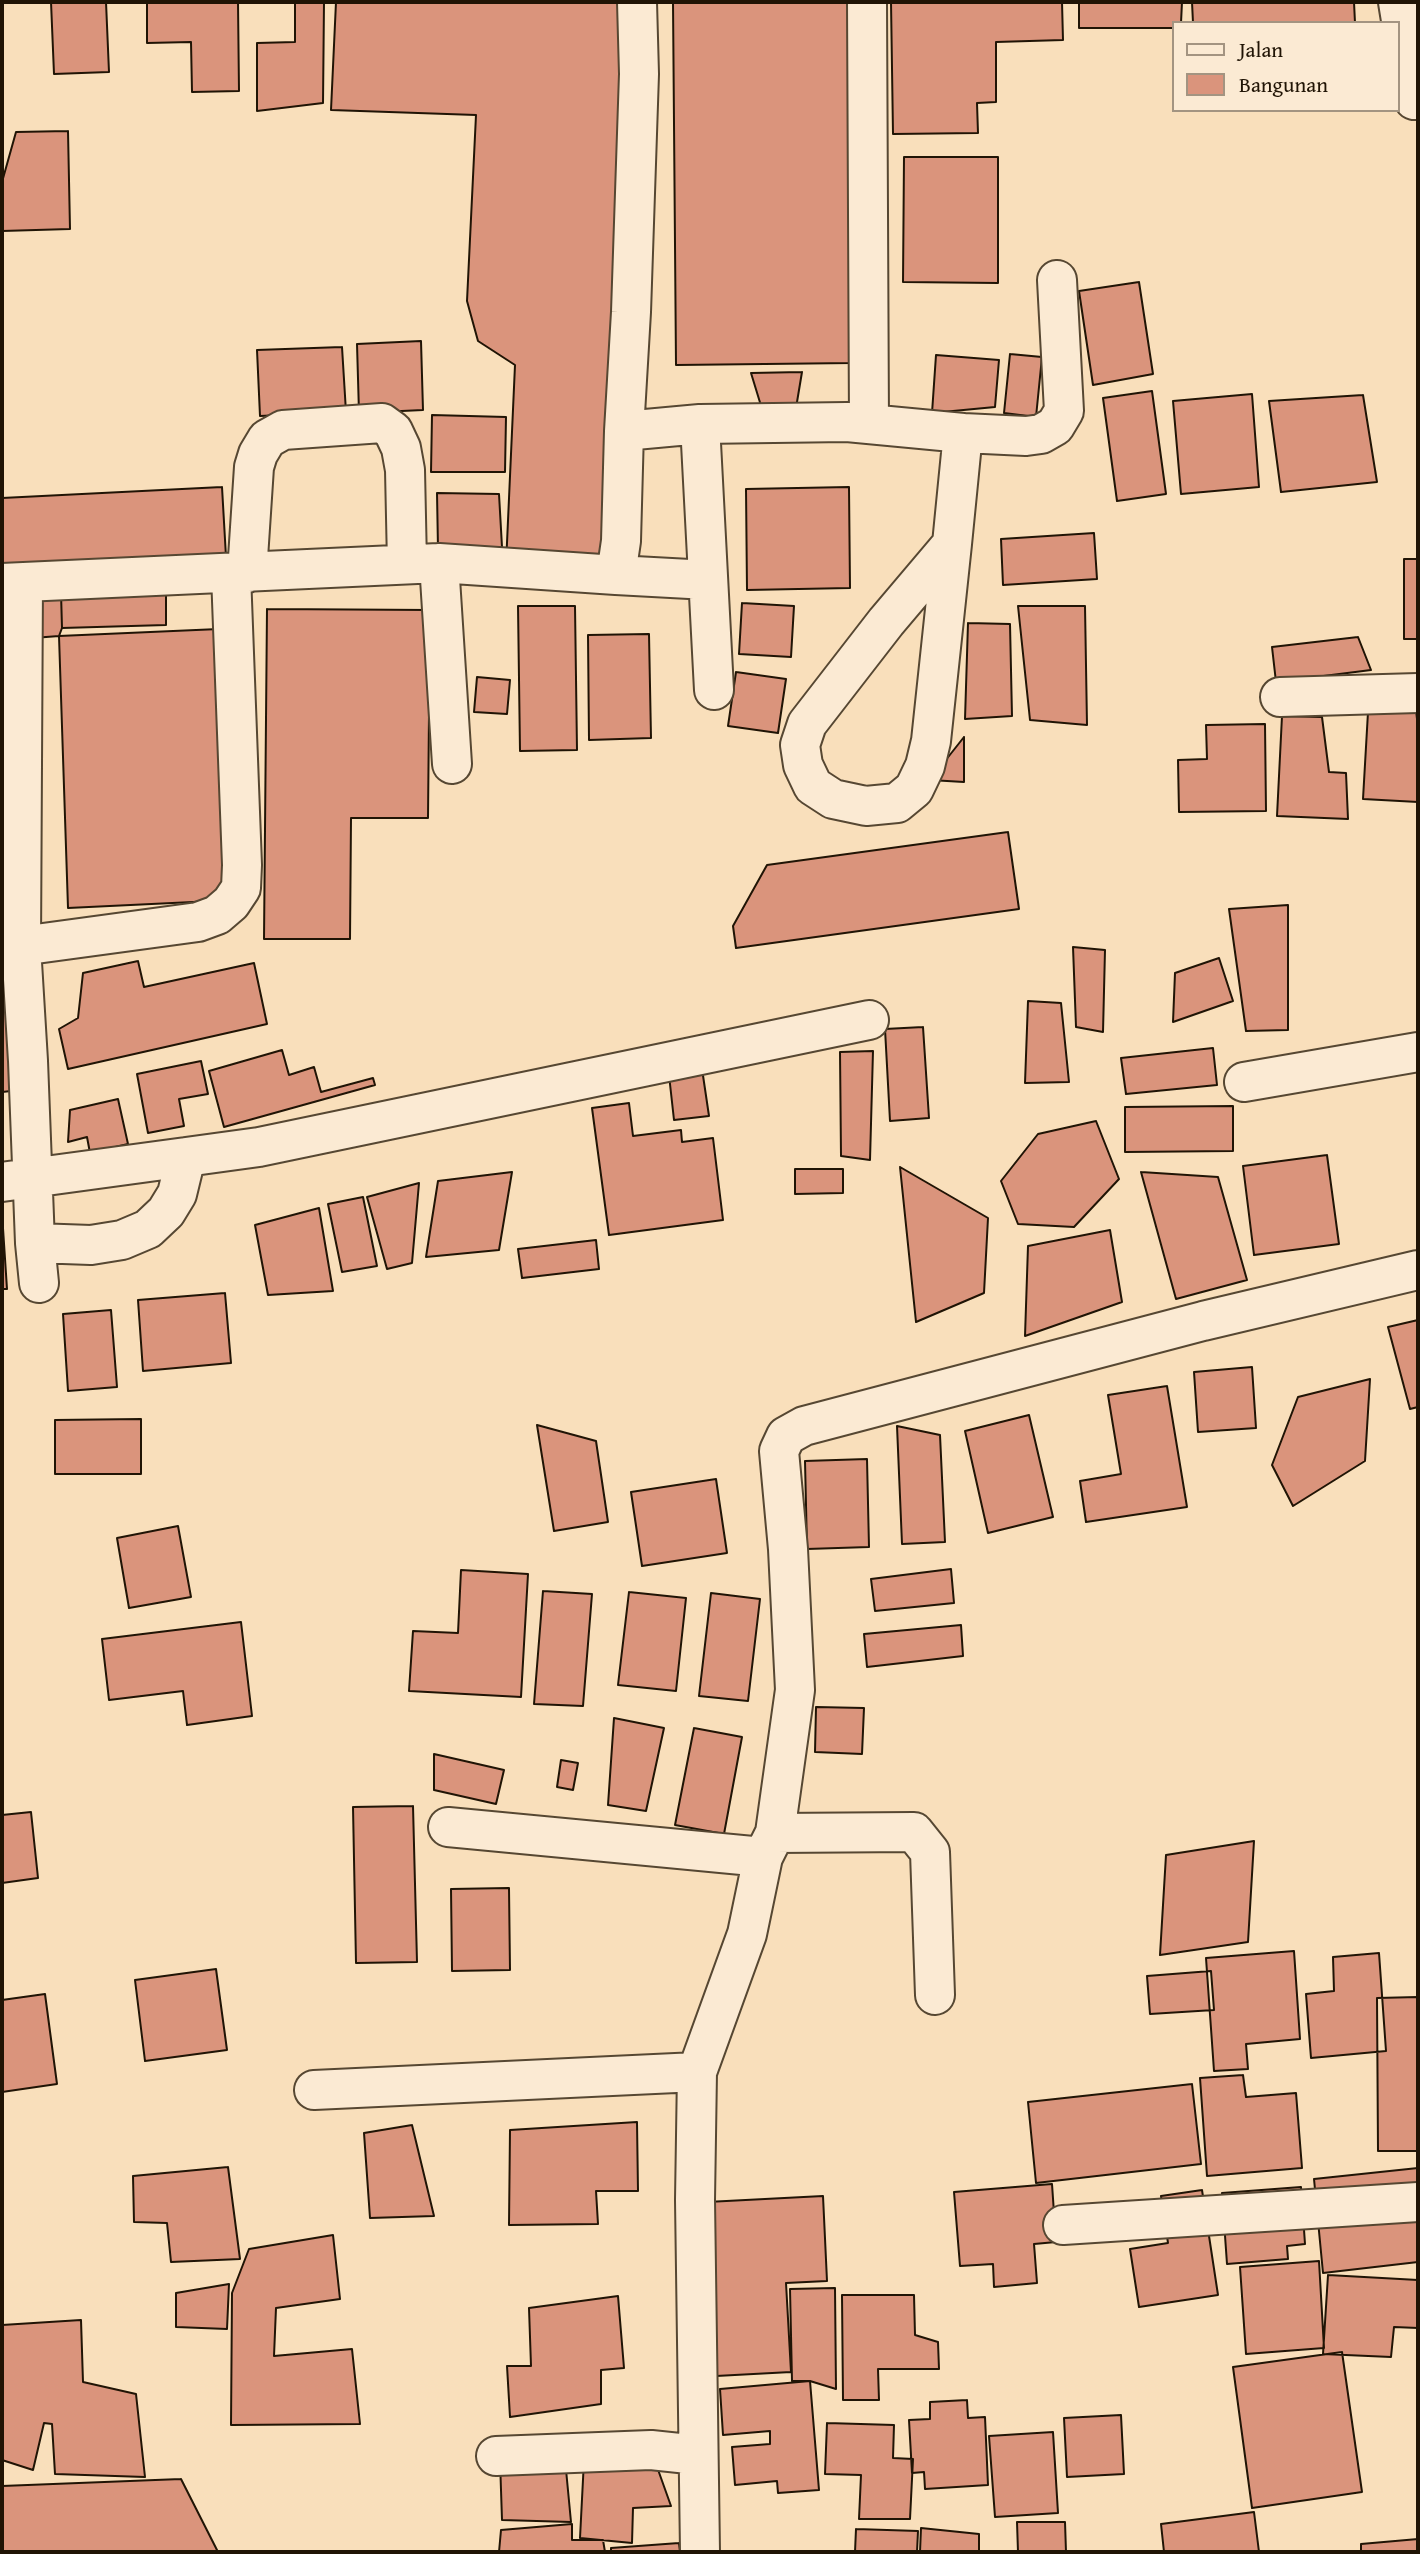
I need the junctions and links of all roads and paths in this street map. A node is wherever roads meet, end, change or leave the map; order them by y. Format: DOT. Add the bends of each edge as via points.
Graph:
graph roads {
  1 [pos="637,2"];
  2 [pos="867,2"];
  3 [pos="1398,2"];
  4 [pos="1415,100"];
  5 [pos="1057,280"];
  6 [pos="700,424"];
  7 [pos="869,424"];
  8 [pos="624,431"];
  9 [pos="963,433"];
  10 [pos="952,544"];
  11 [pos="423,563"];
  12 [pos="239,574"];
  13 [pos="616,575"];
  14 [pos="708,580"];
  15 [pos="12,583"];
  16 [pos="714,690"];
  17 [pos="1418,694"];
  18 [pos="1280,697"];
  19 [pos="452,764"];
  20 [pos="11,947"];
  21 [pos="869,1020"];
  22 [pos="1418,1052"];
  23 [pos="1244,1082"];
  24 [pos="186,1157"];
  25 [pos="17,1181"];
  26 [pos="35,1244"];
  27 [pos="1418,1270"];
  28 [pos="39,1283"];
  29 [pos="448,1827"];
  30 [pos="769,1845"];
  31 [pos="935,1995"];
  32 [pos="697,2072"];
  33 [pos="314,2090"];
  34 [pos="1418,2202"];
  35 [pos="1063,2225"];
  36 [pos="698,2455"];
  37 [pos="496,2456"];
  38 [pos="700,2552"];
  1 -- 8 [label="street" via="632,312"];
  2 -- 7 [label="street"];
  3 -- 4 [label="street"];
  5 -- 9 [label="street" via="1064,411 1055,426 1026,436"];
  6 -- 7 [label="street"];
  6 -- 8 [label="street"];
  6 -- 14 [label="street"];
  7 -- 9 [label="street"];
  8 -- 13 [label="street"];
  9 -- 10 [label="street"];
  10 -- 10 [label="street" via="925,766 914,789 897,803 866,806 833,799 813,786 803,765 800,745 807,724"];
  11 -- 12 [label="street"];
  11 -- 12 [label="street" via="401,448 393,431 382,423 282,430 267,439 254,467"];
  11 -- 13 [label="street"];
  11 -- 19 [label="street"];
  12 -- 15 [label="street"];
  12 -- 20 [label="street" via="241,888 217,915 198,922"];
  13 -- 14 [label="street"];
  14 -- 16 [label="street"];
  15 -- 20 [label="street"];
  17 -- 18 [label="street"];
  20 -- 25 [label="street"];
  21 -- 24 [label="street" via="259,1147"];
  22 -- 23 [label="street"];
  24 -- 25 [label="street"];
  24 -- 26 [label="street" via="177,1194 148,1229 92,1245"];
  25 -- 26 [label="street"];
  26 -- 28 [label="street"];
  27 -- 30 [label="street" via="1203,1321 804,1426 786,1436 779,1451 794,1690"];
  29 -- 30 [label="street"];
  30 -- 31 [label="street" via="914,1832 930,1852"];
  30 -- 32 [label="street" via="747,1934"];
  32 -- 33 [label="street"];
  32 -- 36 [label="street"];
  34 -- 35 [label="street"];
  36 -- 37 [label="street" via="651,2451"];
  36 -- 38 [label="street"];
}
